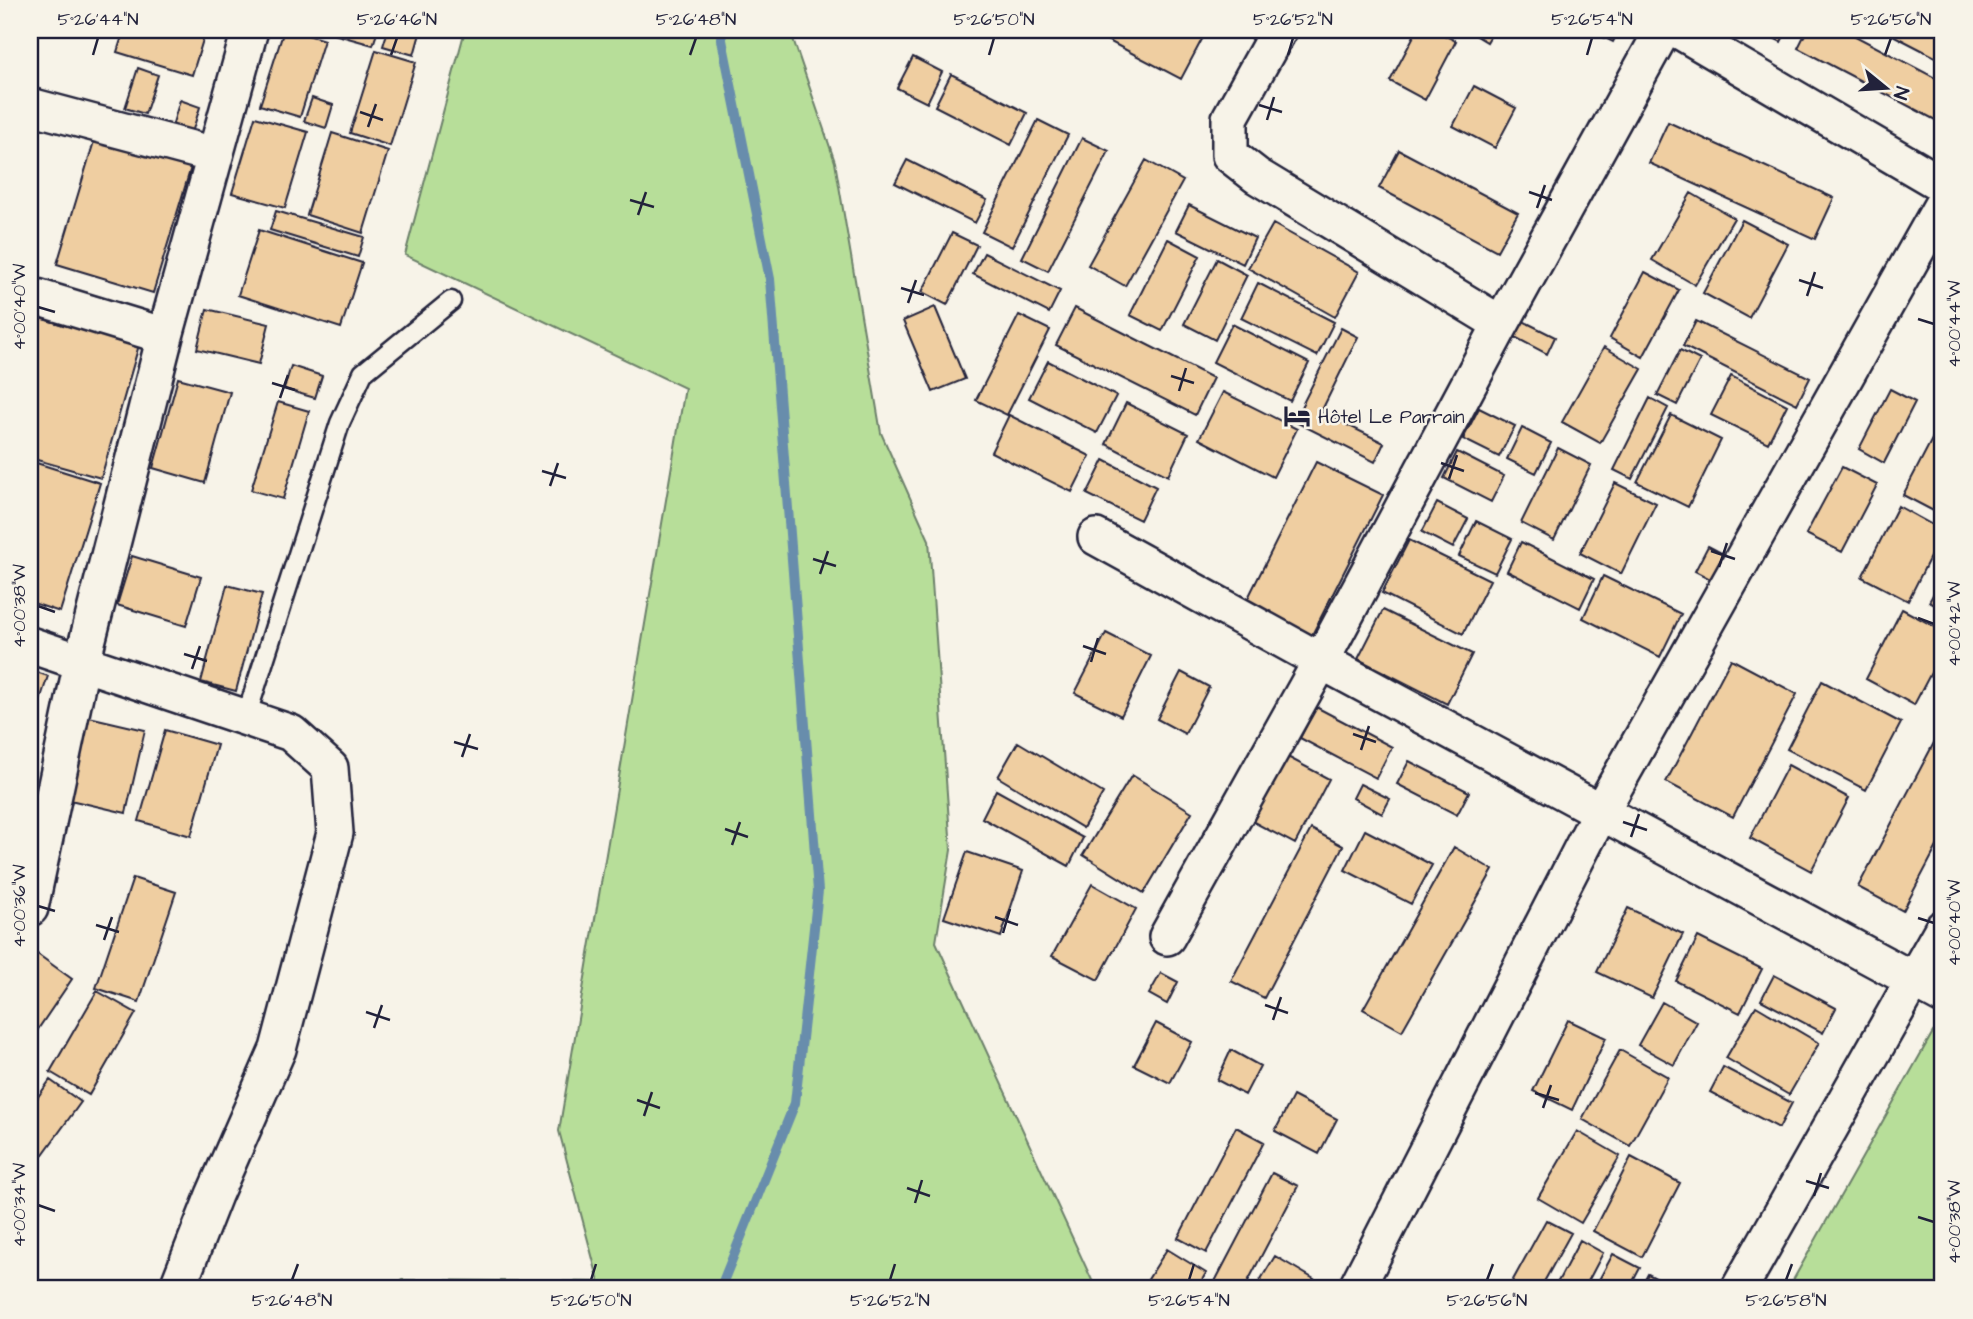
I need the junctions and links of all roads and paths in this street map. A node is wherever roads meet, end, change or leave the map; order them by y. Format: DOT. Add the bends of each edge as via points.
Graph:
graph roads {
  1 [pos="250,30"];
  2 [pos="1279,30"];
  3 [pos="1663,30"];
  4 [pos="1678,30"];
  5 [pos="30,106"];
  6 [pos="214,155"];
  7 [pos="1943,185"];
  8 [pos="1943,203"];
  9 [pos="30,295"];
  10 [pos="451,301"];
  11 [pos="1501,324"];
  12 [pos="165,336"];
  13 [pos="1096,537"];
  14 [pos="30,645"];
  15 [pos="1321,661"];
  16 [pos="82,662"];
  17 [pos="246,717"];
  18 [pos="1601,811"];
  19 [pos="30,908"];
  20 [pos="1943,928"];
  21 [pos="1167,937"];
  22 [pos="1929,988"];
  23 [pos="177,1289"];
  24 [pos="1356,1289"];
  25 [pos="1739,1289"];
  1 -- 6 [label="street"];
  2 -- 11 [label="street" via="1230,118 1230,155 1257,176"];
  3 -- 11 [label="street"];
  4 -- 7 [label="street"];
  5 -- 6 [label="street"];
  6 -- 12 [label="street"];
  8 -- 18 [label="street"];
  9 -- 12 [label="street"];
  10 -- 17 [label="lane" via="363,373 340,423"];
  11 -- 15 [label="street"];
  12 -- 16 [label="street"];
  13 -- 15 [label="street"];
  14 -- 16 [label="street"];
  15 -- 18 [label="street"];
  15 -- 21 [label="street"];
  16 -- 17 [label="street"];
  16 -- 19 [label="street"];
  17 -- 23 [label="street" via="291,733 330,768 335,833 278,1049"];
  18 -- 22 [label="street"];
  18 -- 24 [label="street"];
  20 -- 22 [label="street"];
  22 -- 25 [label="street"];
}
